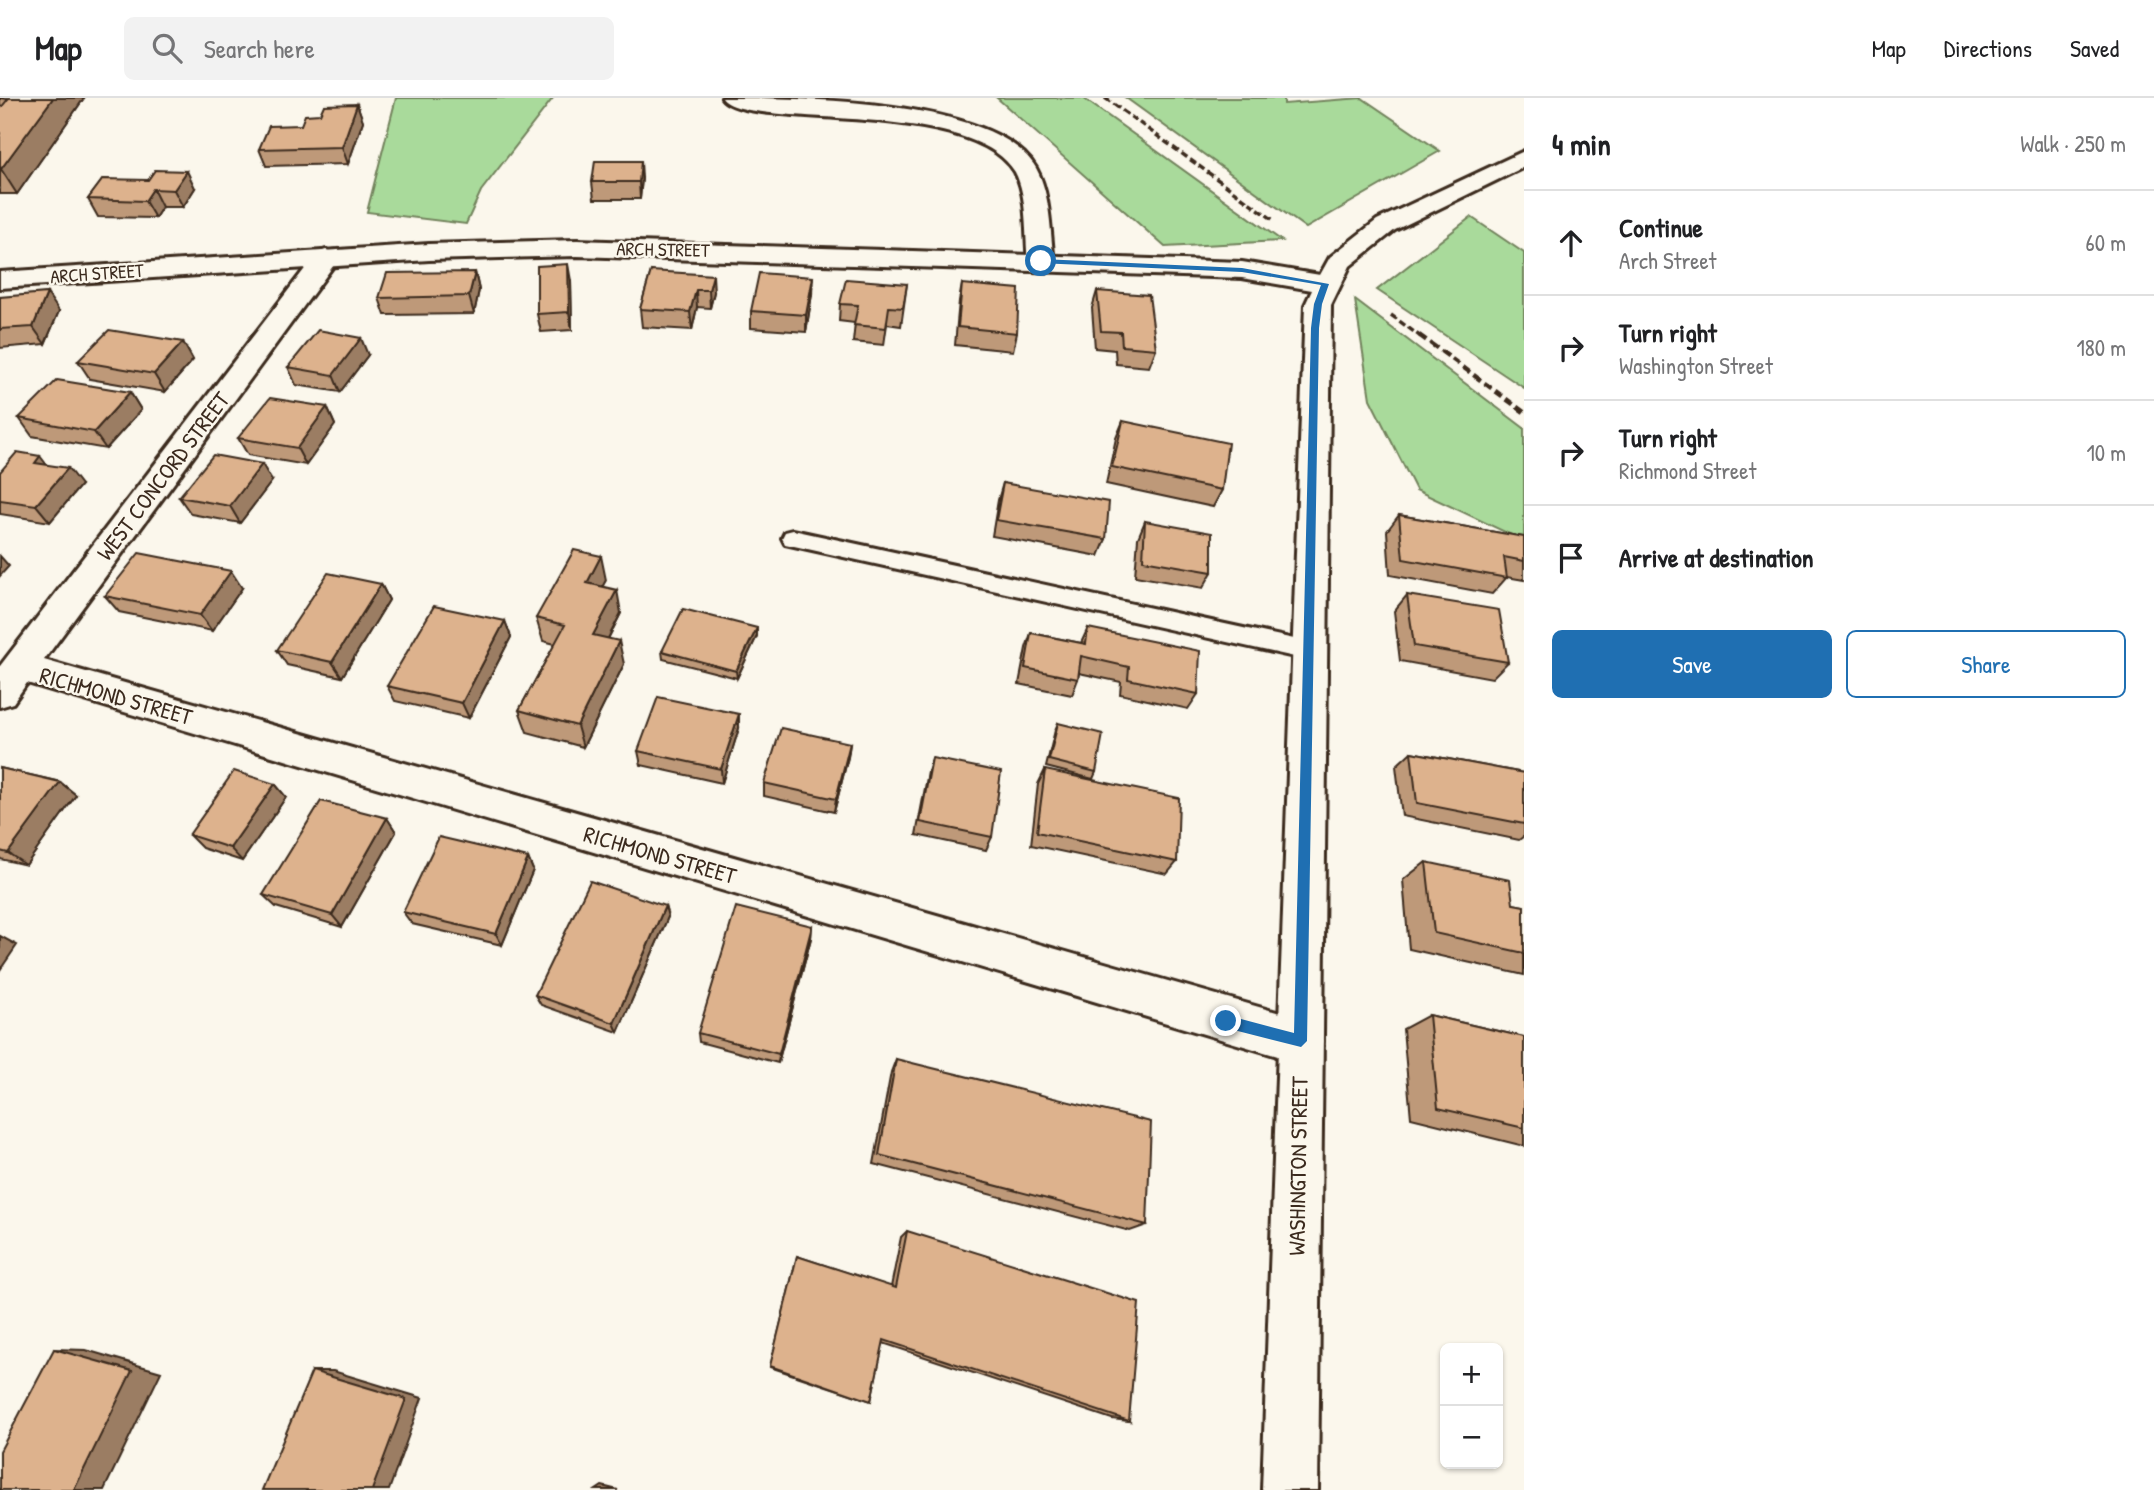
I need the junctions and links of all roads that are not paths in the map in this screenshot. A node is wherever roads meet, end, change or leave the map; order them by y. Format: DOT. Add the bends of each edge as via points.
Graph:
graph roads {
  1 [pos="733,98"];
  2 [pos="1524,158"];
  3 [pos="326,258"];
  4 [pos="1041,261"];
  5 [pos="0,279"];
  6 [pos="1325,284"];
  7 [pos="793,538"];
  8 [pos="1308,651"];
  9 [pos="10,680"];
  10 [pos="1301,1041"];
  11 [pos="1290,1490"];
  1 -- 4 [label="street" via="750,103 898,112 991,141 1022,165 1029,178"];
  2 -- 6 [label="street, WASHINGTON STREET" via="1386,225 1339,262"];
  3 -- 4 [label="street, ARCH STREET" via="627,248"];
  3 -- 5 [label="street, ARCH STREET"];
  3 -- 9 [label="street, WEST CONCORD STREET"];
  4 -- 6 [label="street, ARCH STREET" via="1242,270"];
  6 -- 8 [label="street, WASHINGTON STREET" via="1315,328"];
  7 -- 8 [label="lane"];
  8 -- 10 [label="street, WASHINGTON STREET"];
  9 -- 10 [label="street, RICHMOND STREET"];
  10 -- 11 [label="street, WASHINGTON STREET"];
}
